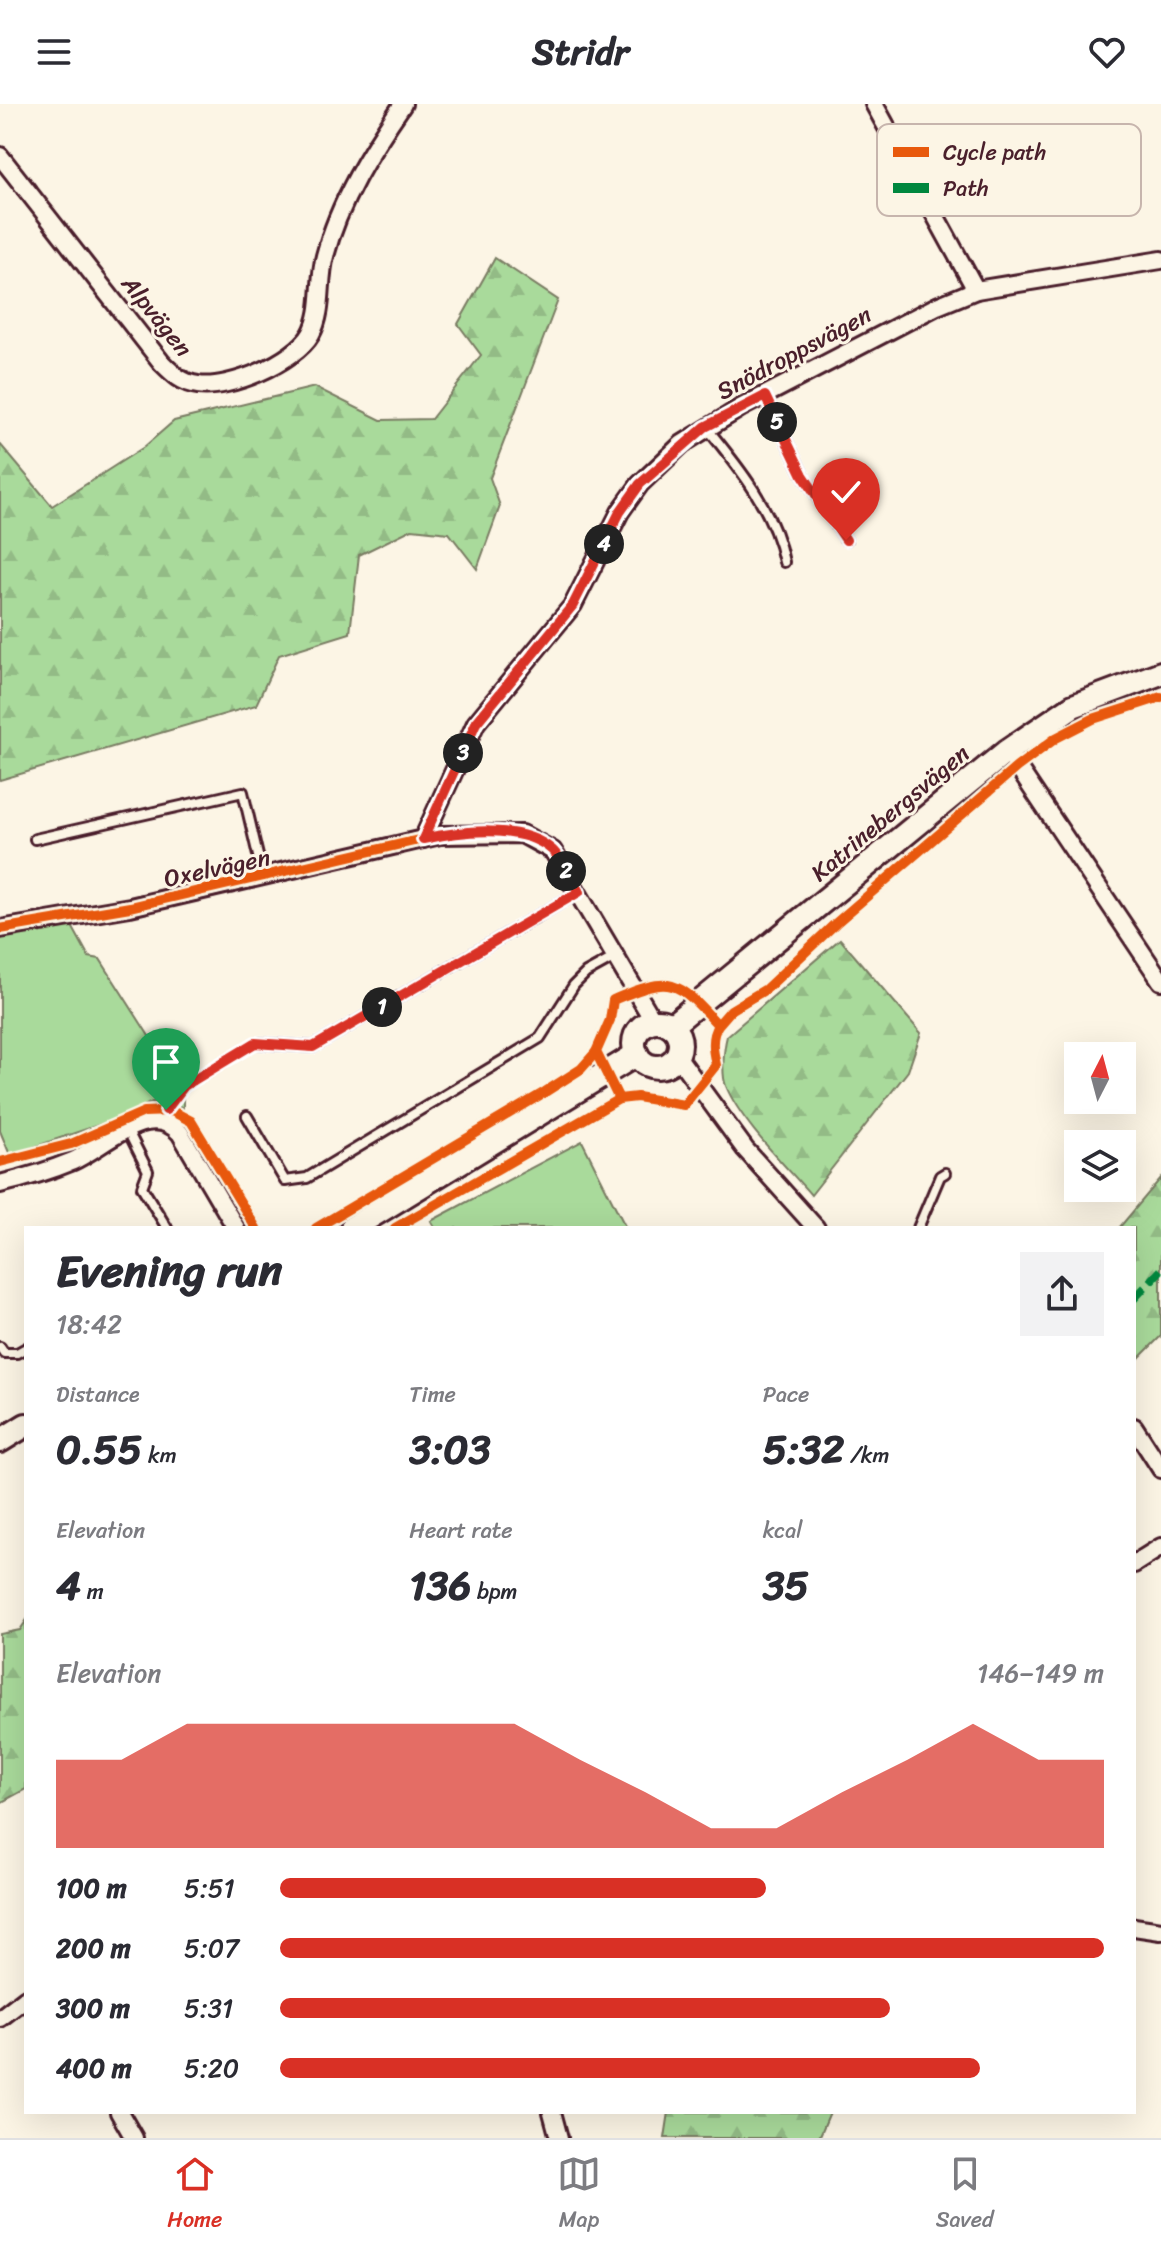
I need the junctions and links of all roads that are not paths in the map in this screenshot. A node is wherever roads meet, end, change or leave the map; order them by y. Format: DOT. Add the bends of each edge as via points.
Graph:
graph roads {
  1 [pos="403,104"];
  2 [pos="874,104"];
  3 [pos="885,124"];
  4 [pos="0,156"];
  5 [pos="935,216"];
  6 [pos="1161,260"];
  7 [pos="976,290"];
  8 [pos="765,396"];
  9 [pos="705,427"];
  10 [pos="846,540"];
  11 [pos="784,562"];
  12 [pos="1161,673"];
  13 [pos="1007,751"];
  14 [pos="432,837"];
  15 [pos="35,839"];
  16 [pos="263,878"];
  17 [pos="579,892"];
  18 [pos="0,929"];
  19 [pos="616,956"];
  20 [pos="1161,981"];
  21 [pos="663,1024"];
  22 [pos="255,1043"];
  23 [pos="637,1054"];
  24 [pos="677,1056"];
  25 [pos="247,1116"];
  26 [pos="127,1129"];
  27 [pos="945,1173"];
  28 [pos="0,1184"];
  29 [pos="166,1226"];
  30 [pos="235,1226"];
  31 [pos="355,1226"];
  32 [pos="814,1226"];
  33 [pos="919,1226"];
  34 [pos="0,1347"];
  35 [pos="24,1349"];
  36 [pos="24,1426"];
  37 [pos="1136,1430"];
  38 [pos="0,1441"];
  39 [pos="1161,1469"];
  40 [pos="1161,1547"];
  41 [pos="1136,1563"];
  42 [pos="1136,1927"];
  43 [pos="1161,1931"];
  44 [pos="24,2000"];
  45 [pos="0,2018"];
  46 [pos="120,2114"];
  47 [pos="553,2114"];
  48 [pos="134,2138"];
  49 [pos="559,2138"];
  1 -- 4 [label="street, Alpvägen" via="334,226 312,332 270,366 216,386 188,383 162,363"];
  2 -- 3 [label="street"];
  5 -- 7 [label="street"];
  6 -- 7 [label="street, Snödroppsvägen"];
  7 -- 8 [label="street, Snödroppsvägen"];
  8 -- 9 [label="street, Snödroppsvägen"];
  8 -- 10 [label="lane" via="803,475"];
  9 -- 11 [label="lane" via="738,466 779,533"];
  9 -- 14 [label="street, Snödroppsvägen" via="659,464 620,512 573,605 476,723"];
  12 -- 13 [label="street, Katrinebergsvägen" via="1073,706"];
  13 -- 20 [label="street"];
  13 -- 21 [label="street, Katrinebergsvägen"];
  14 -- 16 [label="street, Oxelvägen"];
  14 -- 17 [label="street, Oxelvägen" via="511,834 537,840 553,851"];
  15 -- 16 [label="lane" via="243,792"];
  16 -- 18 [label="street, Oxelvägen"];
  17 -- 19 [label="street, Oxelvägen"];
  17 -- 22 [label="lane" via="313,1047"];
  19 -- 21 [label="street, Oxelvägen"];
  19 -- 25 [label="lane" via="574,985 540,1038 307,1178 285,1181"];
  21 -- 23 [label="street" via="645,1025 636,1036"];
  21 -- 24 [label="street" via="680,1040"];
  23 -- 24 [label="street" via="657,1067"];
  23 -- 31 [label="street"];
  24 -- 32 [label="street" via="745,1149"];
  26 -- 28 [label="street" via="74,1160"];
  26 -- 29 [label="lane" via="148,1171 142,1187"];
  26 -- 30 [label="street" via="153,1121 173,1125"];
  27 -- 33 [label="lane"];
  34 -- 35 [label="lane" via="4,1353"];
  36 -- 38 [label="street"];
  37 -- 39 [label="street"];
  40 -- 41 [label="street"];
  42 -- 43 [label="street"];
  44 -- 45 [label="street"];
  46 -- 48 [label="street"];
  47 -- 49 [label="street"];
}
